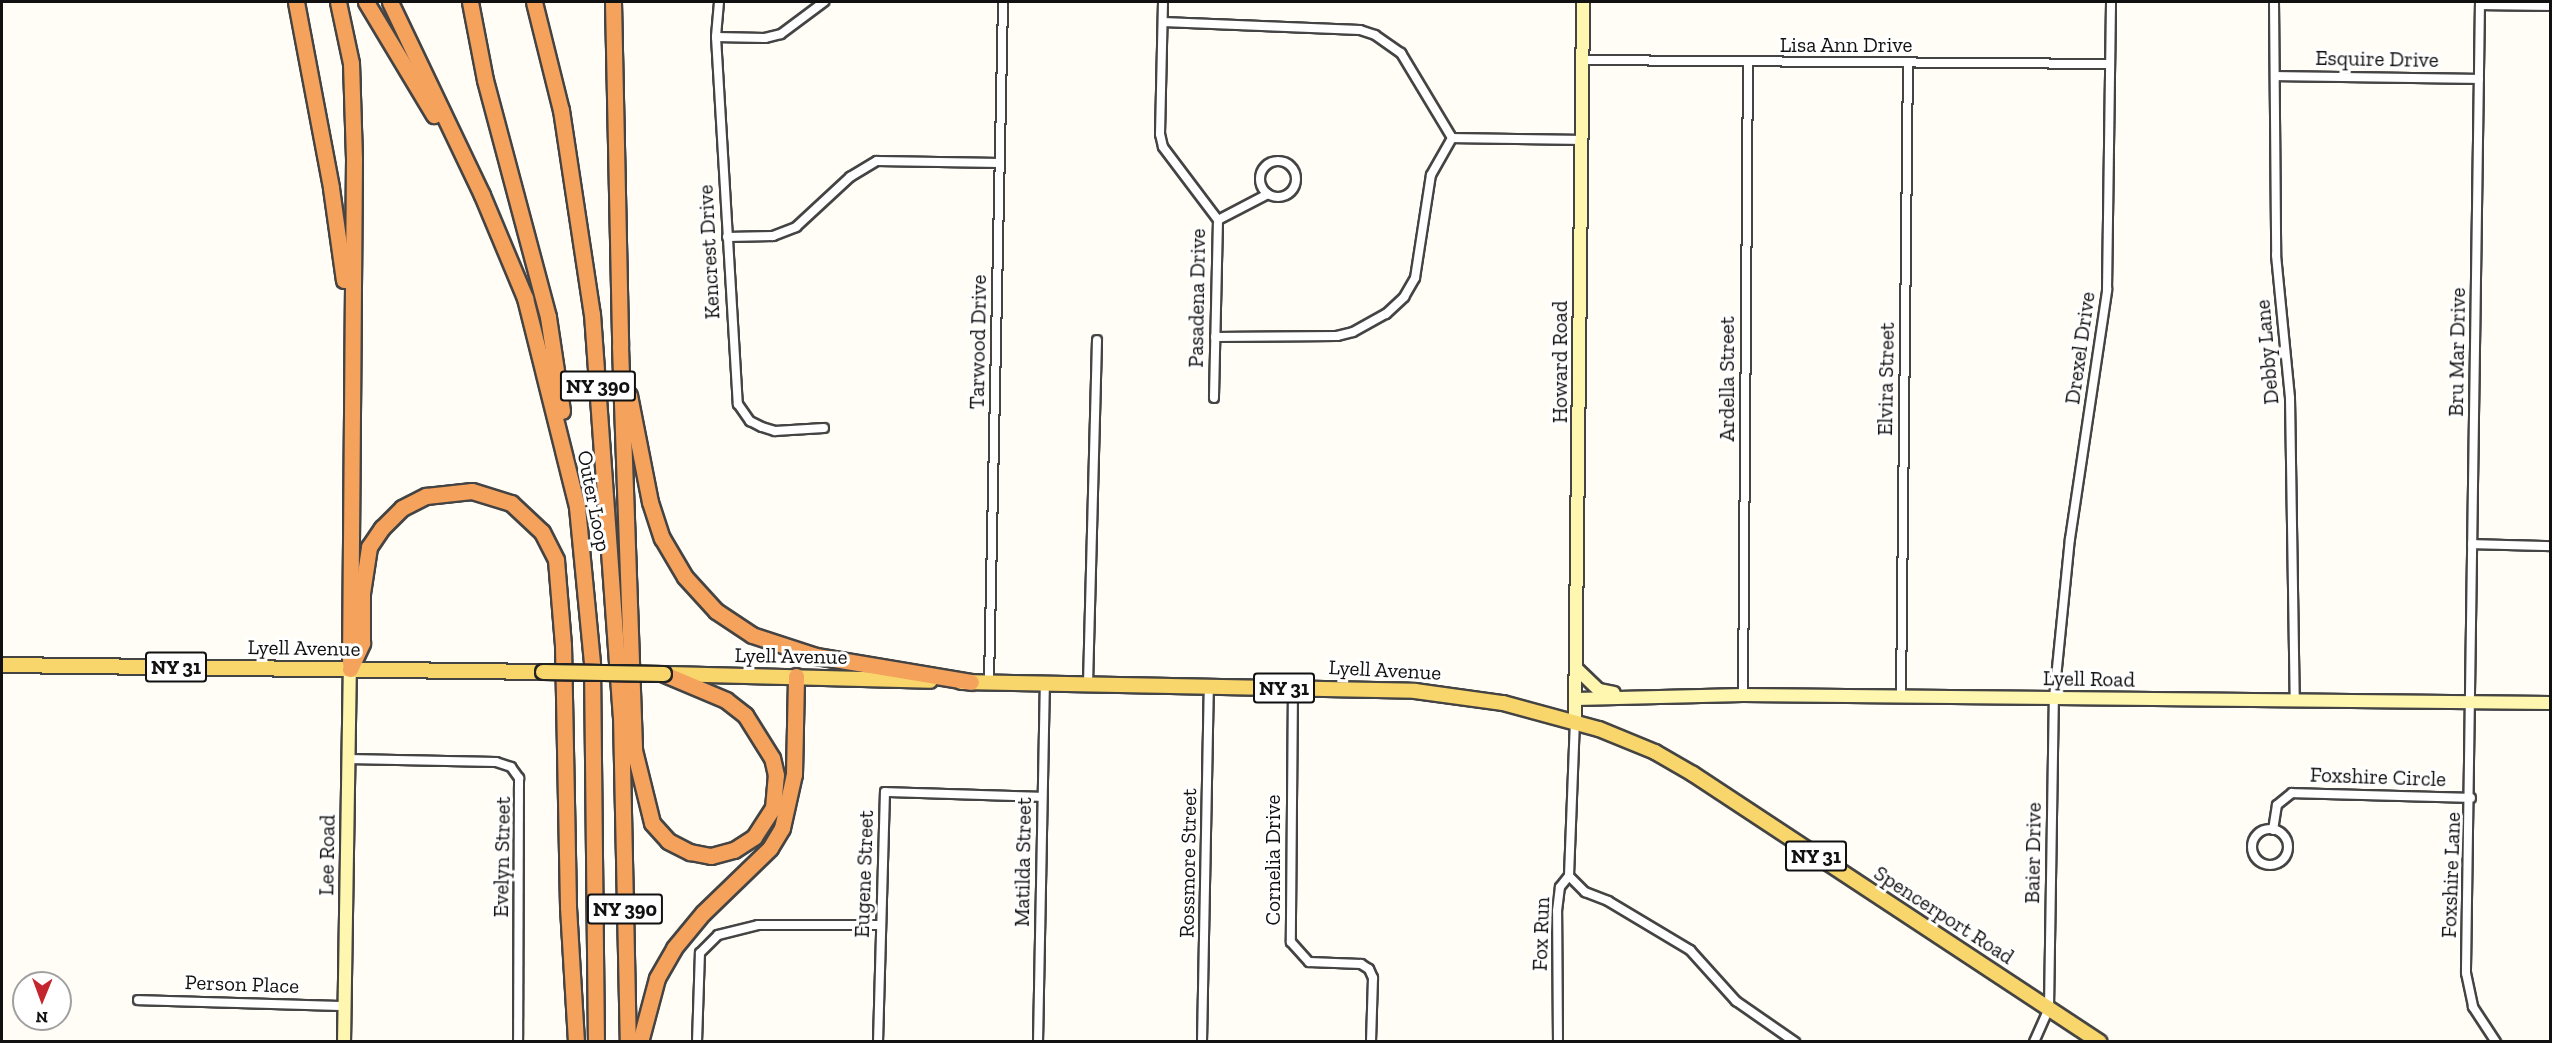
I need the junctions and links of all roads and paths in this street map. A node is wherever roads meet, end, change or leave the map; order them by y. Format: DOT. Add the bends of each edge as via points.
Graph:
graph roads {
  1 [pos="296,2"];
  2 [pos="338,2"];
  3 [pos="366,2"];
  4 [pos="390,2"];
  5 [pos="470,2"];
  6 [pos="534,2"];
  7 [pos="604,2"];
  8 [pos="613,2"];
  9 [pos="718,2"];
  10 [pos="824,2"];
  11 [pos="1004,2"];
  12 [pos="1163,2"];
  13 [pos="1583,2"];
  14 [pos="2111,2"];
  15 [pos="2274,2"];
  16 [pos="2480,3"];
  17 [pos="2550,6"];
  18 [pos="1163,22"];
  19 [pos="716,37"];
  20 [pos="1582,60"];
  21 [pos="1748,63"];
  22 [pos="1908,63"];
  23 [pos="2109,64"];
  24 [pos="612,73"];
  25 [pos="2275,76"];
  26 [pos="2479,79"];
  27 [pos="1452,138"];
  28 [pos="1581,140"];
  29 [pos="1000,163"];
  30 [pos="482,195"];
  31 [pos="1268,195"];
  32 [pos="1218,220"];
  33 [pos="727,237"];
  34 [pos="1215,337"];
  35 [pos="1097,340"];
  36 [pos="620,346"];
  37 [pos="351,348"];
  38 [pos="1214,398"];
  39 [pos="824,428"];
  40 [pos="577,507"];
  41 [pos="2472,544"];
  42 [pos="2550,546"];
  43 [pos="2,665"];
  44 [pos="350,669"];
  45 [pos="1576,669"];
  46 [pos="664,674"];
  47 [pos="796,676"];
  48 [pos="971,682"];
  49 [pos="989,682"];
  50 [pos="1045,683"];
  51 [pos="1088,684"];
  52 [pos="1209,686"];
  53 [pos="1293,688"];
  54 [pos="1627,695"];
  55 [pos="1743,695"];
  56 [pos="1900,696"];
  57 [pos="2054,698"];
  58 [pos="1576,699"];
  59 [pos="2295,700"];
  60 [pos="2473,702"];
  61 [pos="2550,703"];
  62 [pos="1575,722"];
  63 [pos="634,750"];
  64 [pos="348,759"];
  65 [pos="622,777"];
  66 [pos="1042,797"];
  67 [pos="2471,798"];
  68 [pos="2272,830"];
  69 [pos="1569,876"];
  70 [pos="880,925"];
  71 [pos="138,1000"];
  72 [pos="345,1005"];
  73 [pos="2049,1008"];
  74 [pos="344,1041"];
  75 [pos="518,1041"];
  76 [pos="576,1041"];
  77 [pos="596,1041"];
  78 [pos="628,1041"];
  79 [pos="640,1041"];
  80 [pos="697,1041"];
  81 [pos="878,1041"];
  82 [pos="1038,1041"];
  83 [pos="1202,1041"];
  84 [pos="1371,1041"];
  85 [pos="1558,1041"];
  86 [pos="1795,1041"];
  87 [pos="2034,1041"];
  88 [pos="2100,1041"];
  89 [pos="2496,1041"];
  1 -- 37 [label="highway" via="339,237"];
  2 -- 37 [label="highway" via="351,63"];
  3 -- 30 [label="highway"];
  4 -- 30 [label="highway, Outer Loop / NY 390"];
  5 -- 40 [label="highway" via="488,92 548,317"];
  6 -- 65 [label="highway, Outer Loop / NY 390" via="561,110 592,314"];
  7 -- 24 [label="highway"];
  8 -- 24 [label="highway"];
  9 -- 19 [label="street, Kencrest Drive"];
  10 -- 19 [label="street" via="781,34 765,38"];
  11 -- 29 [label="street, Tarwood Drive"];
  12 -- 18 [label="street, Pasadena Drive"];
  13 -- 20 [label="street, Howard Road"];
  14 -- 23 [label="street, Drexel Drive"];
  15 -- 25 [label="street, Debby Lane"];
  16 -- 17 [label="street"];
  16 -- 26 [label="street, Bru Mar Drive"];
  18 -- 27 [label="street" via="1329,26 1375,35 1412,66"];
  18 -- 32 [label="street, Pasadena Drive" via="1163,147"];
  19 -- 33 [label="street, Kencrest Drive"];
  20 -- 21 [label="street, Lisa Ann Drive"];
  20 -- 28 [label="street, Howard Road"];
  21 -- 22 [label="street, Lisa Ann Drive"];
  21 -- 55 [label="street, Ardella Street"];
  22 -- 23 [label="street, Lisa Ann Drive"];
  22 -- 56 [label="street, Elvira Street"];
  23 -- 57 [label="street, Drexel Drive" via="2112,108 2107,290 2070,539"];
  24 -- 36 [label="highway"];
  25 -- 26 [label="street, Esquire Drive"];
  25 -- 59 [label="street, Debby Lane" via="2276,255 2290,398 2294,518"];
  26 -- 41 [label="street, Bru Mar Drive"];
  27 -- 28 [label="street"];
  27 -- 34 [label="street" via="1431,175 1423,250 1415,278 1404,297 1386,314 1337,336"];
  28 -- 45 [label="street, Howard Road"];
  29 -- 33 [label="street" via="877,162 862,167 786,232"];
  29 -- 49 [label="street, Tarwood Drive"];
  30 -- 40 [label="highway, Outer Loop / NY 390" via="525,298"];
  31 -- 31 [label="street" via="1285,196 1293,188 1294,172 1286,163 1268,164 1261,173 1260,185"];
  31 -- 32 [label="street"];
  32 -- 34 [label="street, Pasadena Drive"];
  33 -- 39 [label="street, Kencrest Drive" via="738,404 750,421 762,427"];
  34 -- 38 [label="street, Pasadena Drive"];
  35 -- 51 [label="street"];
  36 -- 48 [label="highway" via="650,502 662,538 686,577 716,611 752,635 816,656"];
  36 -- 63 [label="highway"];
  37 -- 44 [label="highway"];
  40 -- 77 [label="highway, Outer Loop / NY 390" via="592,664"];
  41 -- 42 [label="street"];
  41 -- 60 [label="street, Bru Mar Drive"];
  43 -- 44 [label="main road, Lyell Avenue / NY 31"];
  44 -- 46 [label="main road, Lyell Avenue / NY 31, bridge"];
  44 -- 64 [label="street, Lee Road"];
  44 -- 76 [label="highway" via="362,643 362,593 369,547 402,508 426,496 472,491 511,503 542,532 556,560 563,645 568,907"];
  45 -- 54 [label="street, Lyell Road" via="1599,690"];
  45 -- 58 [label="street, Howard Road"];
  46 -- 47 [label="main road, Lyell Avenue / NY 31"];
  46 -- 63 [label="highway" via="726,700 746,715 772,758 776,776 773,808 754,837 734,849 711,856 690,852 668,842 652,823"];
  47 -- 48 [label="main road, Lyell Avenue / NY 31"];
  47 -- 79 [label="highway" via="794,774 782,828 770,848 674,948 657,978"];
  48 -- 49 [label="main road, Lyell Avenue / NY 31"];
  49 -- 50 [label="main road, Lyell Avenue / NY 31"];
  50 -- 51 [label="main road, Lyell Avenue / NY 31"];
  50 -- 66 [label="street, Matilda Street"];
  51 -- 52 [label="main road, Lyell Avenue / NY 31"];
  52 -- 53 [label="main road, Lyell Avenue / NY 31"];
  52 -- 83 [label="street, Rossmore Street"];
  53 -- 62 [label="main road, Lyell Avenue / NY 31" via="1440,693 1503,703"];
  53 -- 84 [label="street, Cornelia Drive" via="1291,942 1310,962 1361,964 1369,969 1373,978"];
  54 -- 55 [label="street, Lyell Road"];
  54 -- 58 [label="street, Lyell Road"];
  55 -- 56 [label="street, Lyell Road"];
  56 -- 57 [label="street, Lyell Road"];
  57 -- 59 [label="street, Lyell Road"];
  57 -- 73 [label="street, Baier Drive"];
  58 -- 62 [label="street, Howard Road"];
  59 -- 60 [label="street, Lyell Road"];
  60 -- 61 [label="street, Lyell Road"];
  60 -- 67 [label="street, Foxshire Lane"];
  62 -- 69 [label="street, Fox Run"];
  62 -- 73 [label="main road, Spencerport Road / NY 31" via="1655,752 1693,774"];
  63 -- 65 [label="highway"];
  64 -- 72 [label="street, Lee Road"];
  64 -- 75 [label="street, Evelyn Street" via="496,762 511,767 519,778"];
  65 -- 78 [label="highway, Outer Loop / NY 390"];
  66 -- 70 [label="street, Eugene Street" via="885,792"];
  66 -- 82 [label="street, Matilda Street"];
  67 -- 68 [label="street, Foxshire Circle" via="2292,793 2277,805"];
  67 -- 89 [label="street, Foxshire Lane" via="2468,990 2482,1025"];
  68 -- 68 [label="street" via="2256,836 2252,848 2256,859 2267,865 2283,860 2288,850 2283,834"];
  69 -- 85 [label="street, Fox Run" via="1557,898"];
  69 -- 86 [label="street" via="1585,892 1608,901 1690,950 1736,1001"];
  70 -- 80 [label="street" via="758,925 718,935 700,953"];
  70 -- 81 [label="street, Eugene Street"];
  71 -- 72 [label="street, Person Place"];
  72 -- 74 [label="street, Lee Road"];
  73 -- 87 [label="street"];
  73 -- 88 [label="main road, Spencerport Road / NY 31"];
}
